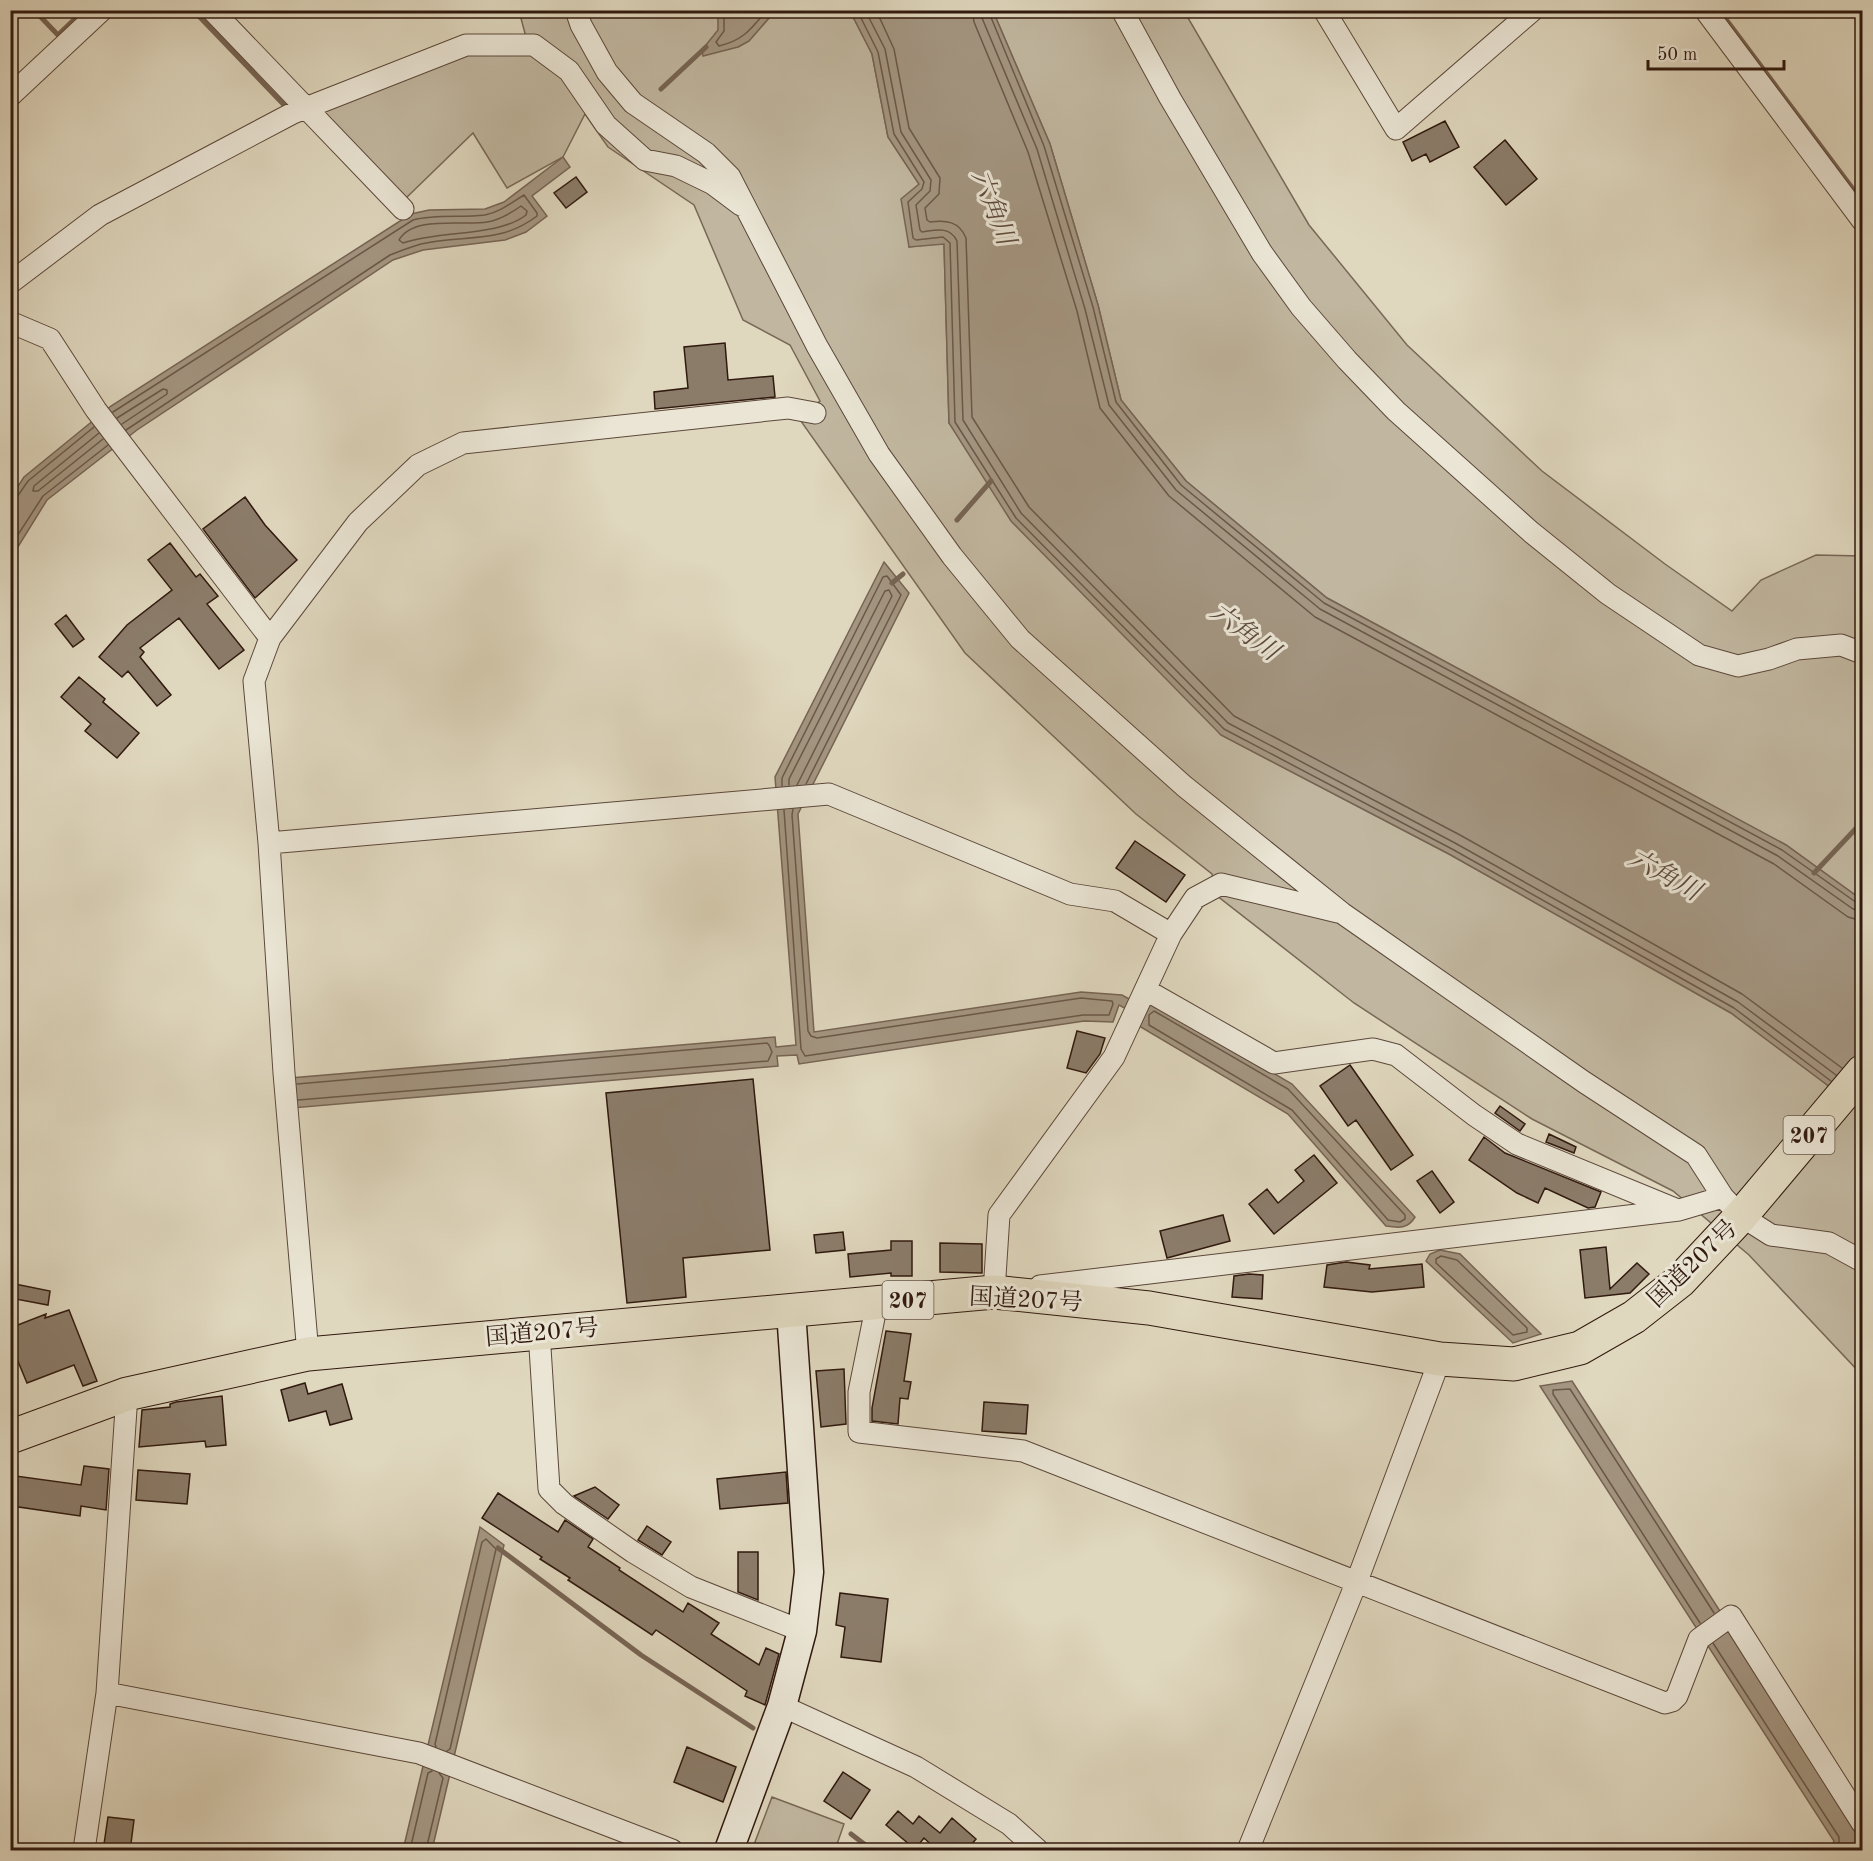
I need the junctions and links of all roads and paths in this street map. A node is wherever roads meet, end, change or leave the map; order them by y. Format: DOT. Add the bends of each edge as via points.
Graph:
graph roads {
  1 [pos="102,10"];
  2 [pos="212,10"];
  3 [pos="576,10"];
  4 [pos="1122,10"];
  5 [pos="1324,10"];
  6 [pos="1533,10"];
  7 [pos="1705,10"];
  8 [pos="10,96"];
  9 [pos="299,110"];
  10 [pos="403,209"];
  11 [pos="748,210"];
  12 [pos="1863,220"];
  13 [pos="10,283"];
  14 [pos="10,322"];
  15 [pos="814,413"];
  16 [pos="270,638"];
  17 [pos="1863,653"];
  18 [pos="268,843"];
  19 [pos="1342,913"];
  20 [pos="1171,934"];
  21 [pos="1140,1003"];
  22 [pos="1863,1072"];
  23 [pos="1740,1204"];
  24 [pos="1679,1210"];
  25 [pos="1863,1261"];
  26 [pos="994,1292"];
  27 [pos="877,1303"];
  28 [pos="791,1311"];
  29 [pos="539,1332"];
  30 [pos="308,1354"];
  31 [pos="1440,1359"];
  32 [pos="127,1394"];
  33 [pos="10,1437"];
  34 [pos="1357,1581"];
  35 [pos="802,1631"];
  36 [pos="108,1693"];
  37 [pos="782,1706"];
  38 [pos="1863,1822"];
  39 [pos="84,1851"];
  40 [pos="672,1851"];
  41 [pos="729,1851"];
  42 [pos="1038,1851"];
  43 [pos="1248,1851"];
  1 -- 8 [label="street"];
  2 -- 9 [label="street"];
  3 -- 11 [label="street" via="607,72 626,95 706,153 730,177"];
  4 -- 17 [label="street" via="1170,98 1300,307 1396,411 1531,532 1608,594 1699,655 1738,666 1797,649 1841,645"];
  5 -- 6 [label="street" via="1396,129"];
  7 -- 12 [label="street"];
  9 -- 10 [label="street"];
  9 -- 11 [label="street" via="465,45 534,45 569,71 606,125 645,160 676,166 713,184"];
  9 -- 13 [label="street" via="100,215"];
  11 -- 19 [label="street" via="817,346 879,454 952,556 1020,639 1184,786"];
  14 -- 16 [label="street" via="50,339 96,410"];
  15 -- 16 [label="street" via="788,408 462,443 418,465 358,522"];
  16 -- 18 [label="street" via="254,681"];
  18 -- 20 [label="street" via="829,794 1070,894 1115,901"];
  18 -- 30 [label="street"];
  19 -- 20 [label="street" via="1221,884 1195,898"];
  19 -- 23 [label="street" via="1696,1155"];
  20 -- 21 [label="street"];
  21 -- 24 [label="street" via="1274,1063 1373,1049 1396,1054 1517,1144"];
  21 -- 26 [label="street" via="1114,1057 999,1215"];
  22 -- 23 [label="highway, 国道207号 / 207"];
  23 -- 24 [label="street"];
  23 -- 25 [label="street" via="1771,1235 1829,1243"];
  23 -- 31 [label="highway, 国道207号 / 207" via="1680,1281 1634,1317 1580,1348 1514,1364"];
  24 -- 26 [label="street"];
  26 -- 27 [label="highway, 国道207号 / 207"];
  26 -- 31 [label="highway, 国道207号 / 207" via="1149,1308"];
  27 -- 28 [label="highway, 国道207号 / 207"];
  27 -- 34 [label="street" via="859,1392 860,1432 1023,1451"];
  28 -- 29 [label="highway, 国道207号 / 207"];
  28 -- 35 [label="street" via="809,1572"];
  29 -- 30 [label="highway, 国道207号 / 207"];
  29 -- 35 [label="street" via="549,1489 623,1545 691,1587"];
  30 -- 32 [label="highway, 国道207号 / 207"];
  31 -- 34 [label="street"];
  32 -- 33 [label="highway, 国道207号 / 207"];
  32 -- 36 [label="street"];
  34 -- 38 [label="street" via="1665,1702 1677,1696 1699,1639 1731,1616"];
  34 -- 43 [label="street"];
  35 -- 37 [label="street"];
  36 -- 39 [label="street"];
  36 -- 40 [label="street" via="419,1753"];
  37 -- 41 [label="street"];
  37 -- 42 [label="street" via="916,1767 1009,1824"];
}
